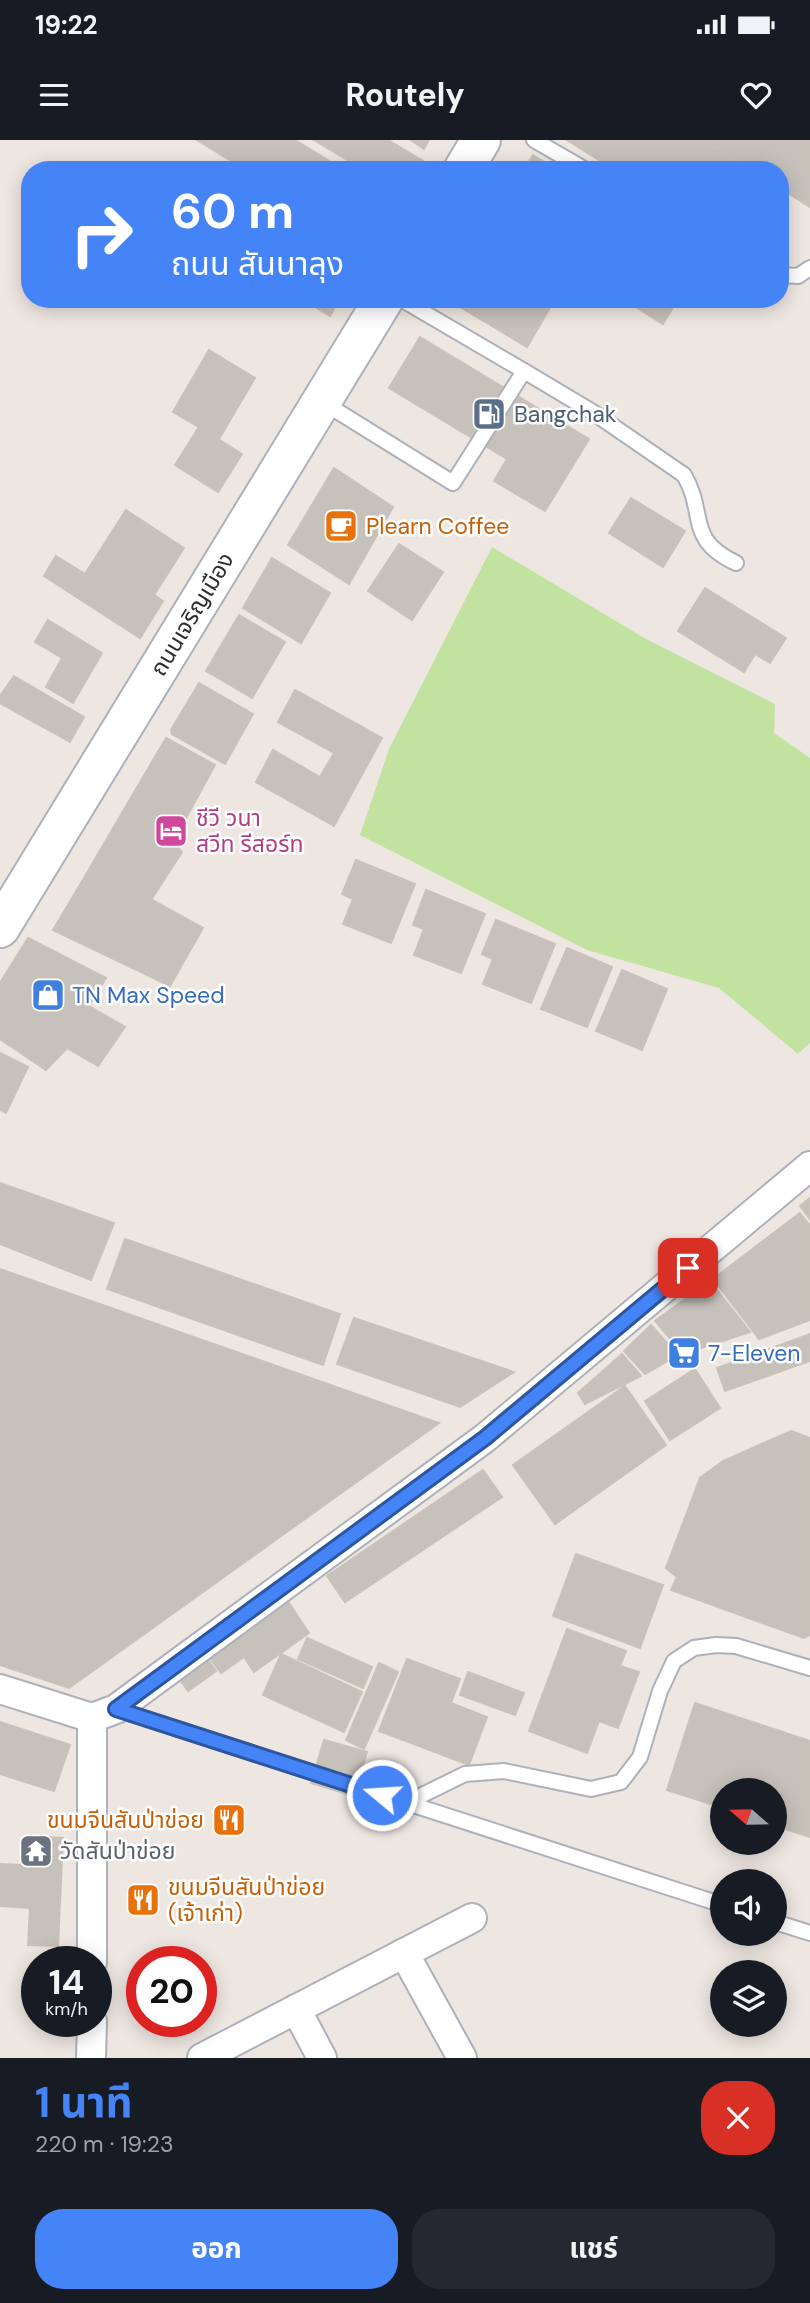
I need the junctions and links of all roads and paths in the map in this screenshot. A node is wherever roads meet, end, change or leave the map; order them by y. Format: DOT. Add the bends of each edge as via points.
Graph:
graph roads {
  1 [pos="481,140"];
  2 [pos="534,140"];
  3 [pos="468,161"];
  4 [pos="570,161"];
  5 [pos="810,268"];
  6 [pos="789,275"];
  7 [pos="378,308"];
  8 [pos="416,308"];
  9 [pos="524,371"];
  10 [pos="321,401"];
  11 [pos="736,563"];
  12 [pos="0,928"];
  13 [pos="810,1166"];
  14 [pos="810,1668"];
  15 [pos="0,1689"];
  16 [pos="104,1714"];
  17 [pos="406,1803"];
  18 [pos="710,1901"];
  19 [pos="472,1918"];
  20 [pos="787,1926"];
  21 [pos="810,1933"];
  22 [pos="93,1946"];
  23 [pos="404,1953"];
  24 [pos="296,2009"];
  25 [pos="92,2037"];
  26 [pos="92,2058"];
  27 [pos="202,2058"];
  28 [pos="322,2058"];
  29 [pos="462,2058"];
  1 -- 3 [label="main road"];
  2 -- 4 [label="lane"];
  5 -- 6 [label="lane" via="799,276"];
  7 -- 10 [label="main road, ถนนเจริญเมือง"];
  8 -- 9 [label="lane"];
  9 -- 10 [label="lane" via="453,483"];
  9 -- 11 [label="lane" via="684,475 709,546"];
  10 -- 12 [label="main road, ถนนเจริญเมือง"];
  13 -- 16 [label="street" via="485,1438"];
  14 -- 17 [label="lane" via="736,1646 694,1648 674,1661 640,1757 621,1782 591,1790 504,1771 466,1774"];
  15 -- 16 [label="street"];
  16 -- 17 [label="lane"];
  16 -- 22 [label="street"];
  17 -- 18 [label="lane"];
  19 -- 23 [label="street"];
  20 -- 21 [label="lane"];
  23 -- 24 [label="street"];
  23 -- 29 [label="street"];
  24 -- 27 [label="street"];
  24 -- 28 [label="street"];
  25 -- 26 [label="street"];
}
